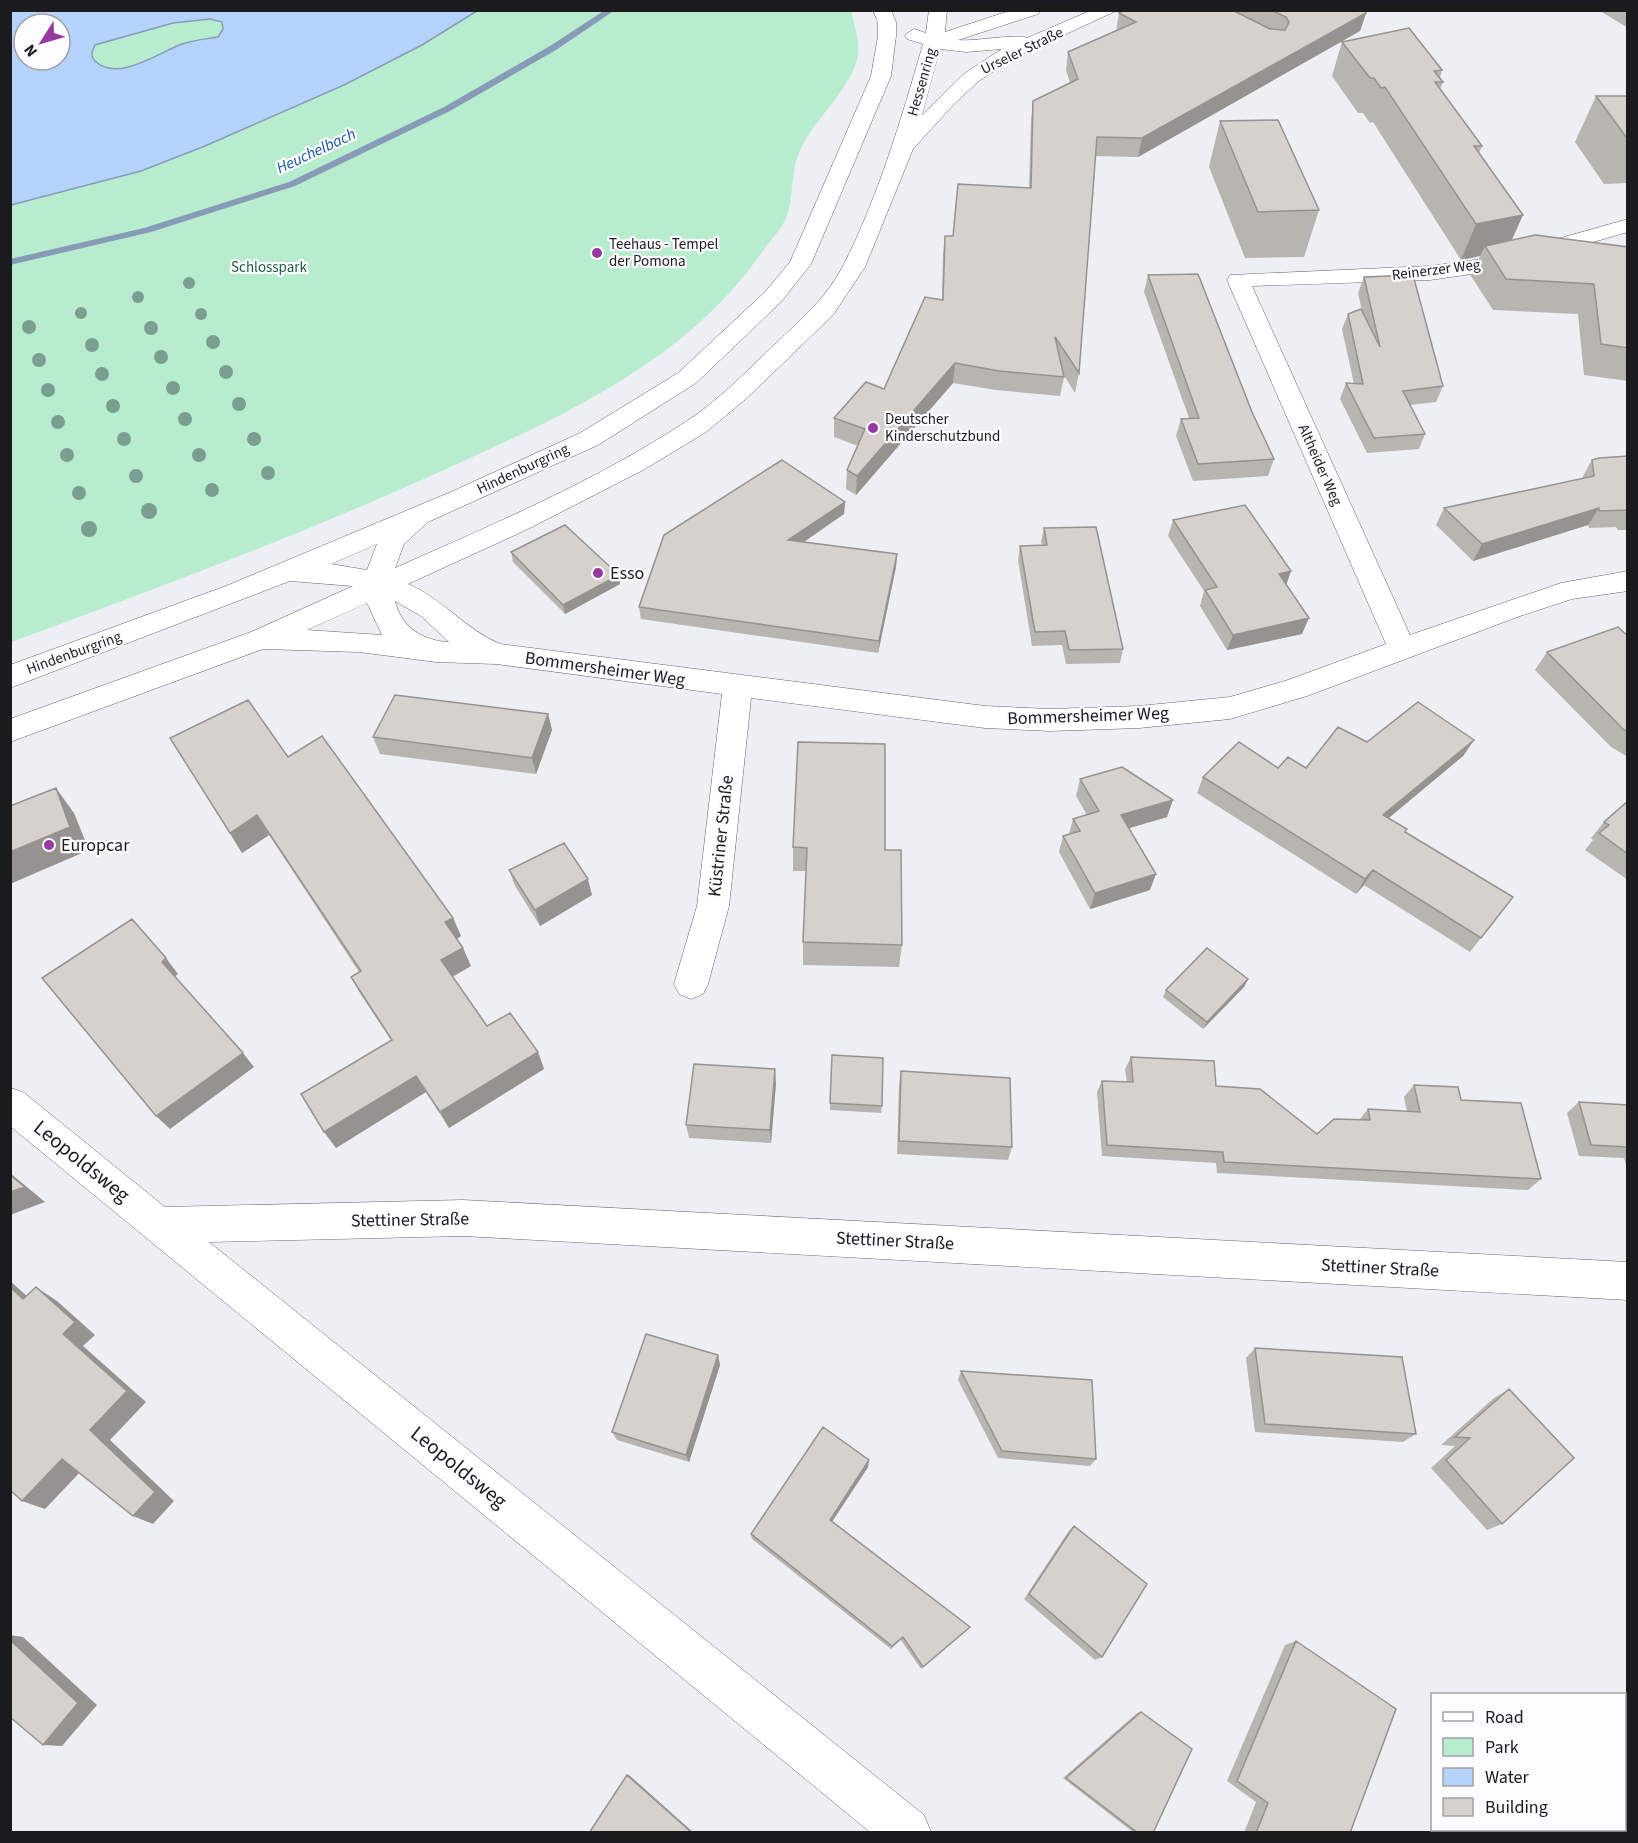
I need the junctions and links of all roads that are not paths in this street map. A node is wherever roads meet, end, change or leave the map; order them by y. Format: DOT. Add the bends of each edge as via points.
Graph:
graph roads {
  1 [pos="938,10"];
  2 [pos="1032,10"];
  3 [pos="1104,12"];
  4 [pos="884,13"];
  5 [pos="933,43"];
  6 [pos="881,76"];
  7 [pos="902,152"];
  8 [pos="1628,225"];
  9 [pos="1238,280"];
  10 [pos="429,511"];
  11 [pos="483,539"];
  12 [pos="266,580"];
  13 [pos="1628,580"];
  14 [pos="378,585"];
  15 [pos="430,609"];
  16 [pos="261,639"];
  17 [pos="1402,649"];
  18 [pos="436,652"];
  19 [pos="496,654"];
  20 [pos="10,677"];
  21 [pos="738,686"];
  22 [pos="10,732"];
  23 [pos="691,984"];
  24 [pos="10,1104"];
  25 [pos="163,1225"];
  26 [pos="1628,1281"];
  27 [pos="907,1833"];
  1 -- 5 [label="street, Hessenring"];
  2 -- 5 [label="street, Urseler Straße"];
  3 -- 5 [label="street, Urseler Straße" via="984,48"];
  3 -- 7 [label="street, Urseler Straße" via="980,71 929,118"];
  4 -- 5 [label="street, Urseler Straße" via="910,34"];
  4 -- 6 [label="street" via="887,36"];
  5 -- 6 [label="street, Urseler Straße" via="890,66"];
  5 -- 7 [label="street, Hessenring"];
  6 -- 10 [label="street, Hindenburgring" via="800,264 773,297 687,378 589,439"];
  7 -- 11 [label="street" via="854,267 825,310 755,378 697,426 646,457"];
  8 -- 9 [label="street, Reinerzer Weg" via="1492,264 1430,273"];
  9 -- 17 [label="street, Altheider Weg"];
  10 -- 12 [label="street, Hindenburgring"];
  10 -- 14 [label="street, Bommersheimer Weg" via="399,532 386,555"];
  11 -- 14 [label="street"];
  11 -- 15 [label="street" via="440,575"];
  12 -- 14 [label="street, Bommersheimer Weg" via="310,572 334,573"];
  12 -- 20 [label="street, Hindenburgring"];
  13 -- 17 [label="street, Bommersheimer Weg" via="1571,590"];
  14 -- 15 [label="street, Bommersheimer Weg" via="407,595"];
  14 -- 16 [label="street"];
  14 -- 18 [label="street, Bommersheimer Weg" via="381,609 391,626 409,641"];
  15 -- 19 [label="street, Bommersheimer Weg" via="463,638"];
  16 -- 18 [label="street, Bommersheimer Weg" via="359,642"];
  16 -- 22 [label="street"];
  17 -- 21 [label="street, Bommersheimer Weg" via="1298,688 1230,708 1139,717 985,717"];
  18 -- 19 [label="street, Bommersheimer Weg"];
  19 -- 21 [label="street, Bommersheimer Weg"];
  21 -- 23 [label="street, Küstriner Straße" via="713,906"];
  24 -- 25 [label="street, Leopoldsweg"];
  25 -- 26 [label="street, Stettiner Straße" via="463,1218"];
  25 -- 27 [label="street, Leopoldsweg"];
}
